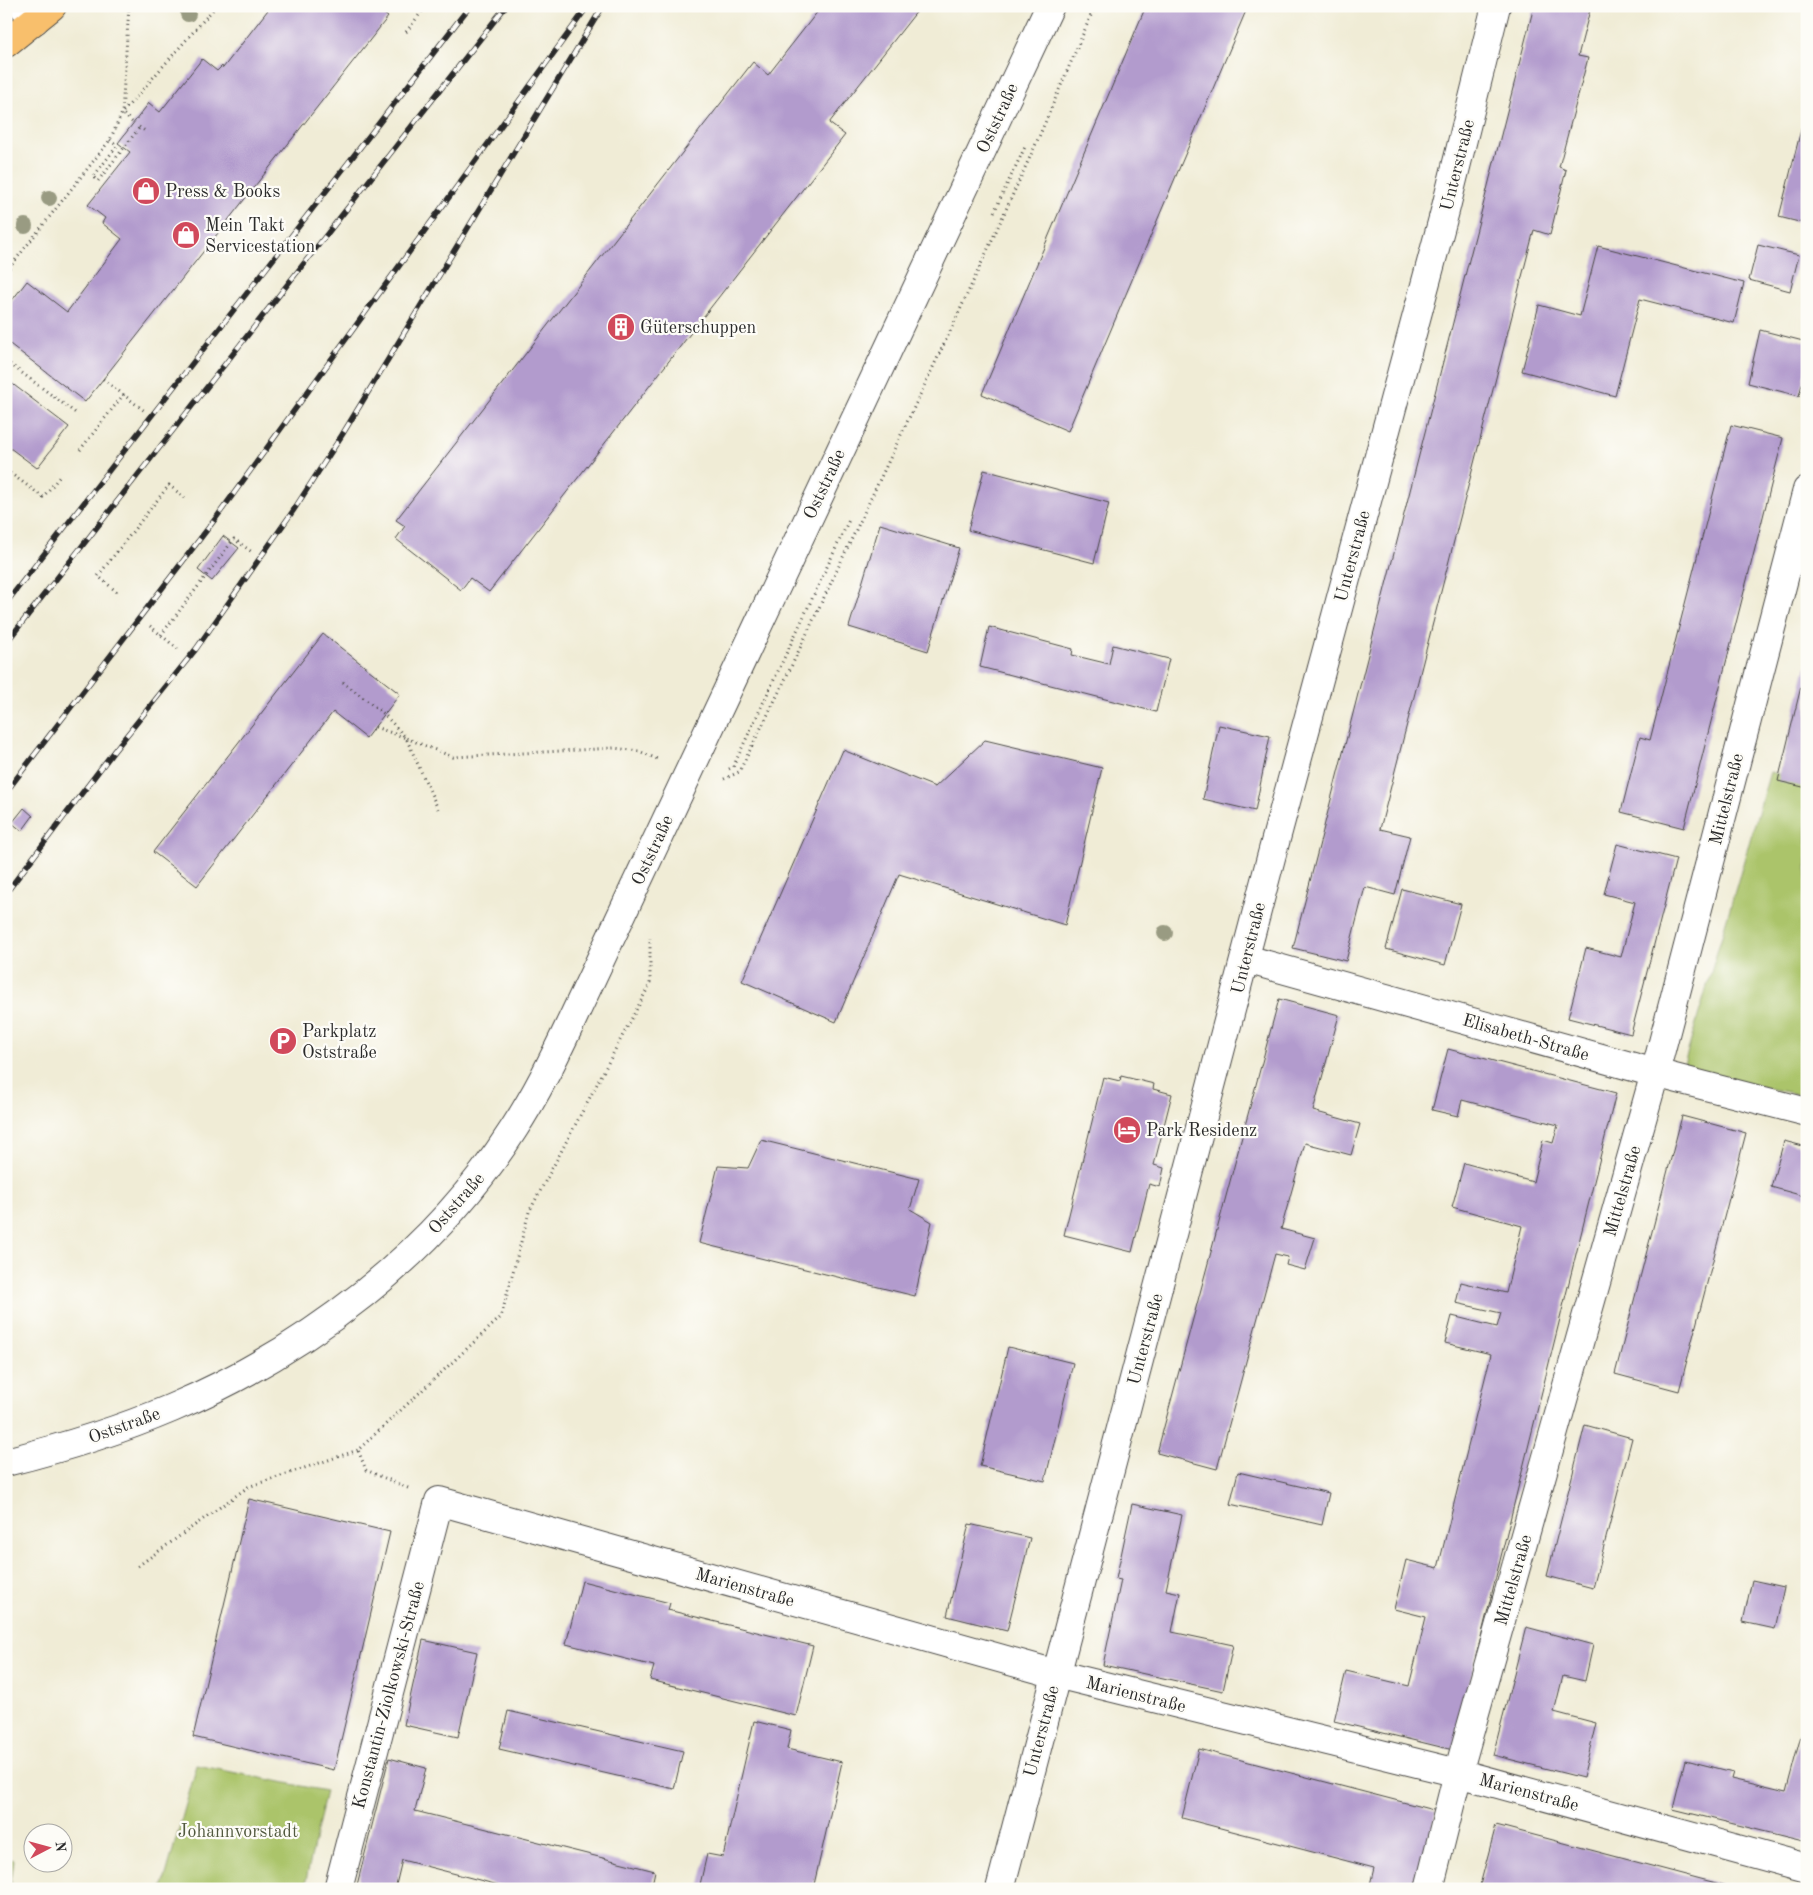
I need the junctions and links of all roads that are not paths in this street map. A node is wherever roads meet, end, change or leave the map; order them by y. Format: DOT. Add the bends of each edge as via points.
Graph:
graph roads {
  1 [pos="1050,6"];
  2 [pos="1496,6"];
  3 [pos="37,11"];
  4 [pos="6,43"];
  5 [pos="1807,490"];
  6 [pos="1246,959"];
  7 [pos="1655,1073"];
  8 [pos="1807,1112"];
  9 [pos="6,1462"];
  10 [pos="439,1501"];
  11 [pos="1056,1674"];
  12 [pos="1458,1773"];
  13 [pos="1807,1868"];
  14 [pos="338,1889"];
  15 [pos="1000,1889"];
  16 [pos="1429,1889"];
  1 -- 9 [label="street, Oststraße" via="540,1086 513,1131 437,1227 394,1269 290,1346 173,1408 113,1431"];
  2 -- 6 [label="street, Unterstraße" via="1445,211"];
  3 -- 4 [label="main road"];
  5 -- 7 [label="street, Mittelstraße"];
  6 -- 7 [label="street, Elisabeth-Straße"];
  6 -- 11 [label="street, Unterstraße"];
  7 -- 8 [label="street, Elisabeth-Straße"];
  7 -- 12 [label="street, Mittelstraße"];
  10 -- 11 [label="street, Marienstraße"];
  10 -- 14 [label="street, Konstantin-Ziolkowski-Straße"];
  11 -- 12 [label="street, Marienstraße"];
  11 -- 15 [label="street, Unterstraße"];
  12 -- 13 [label="street, Marienstraße"];
  12 -- 16 [label="street, Mittelstraße"];
}
